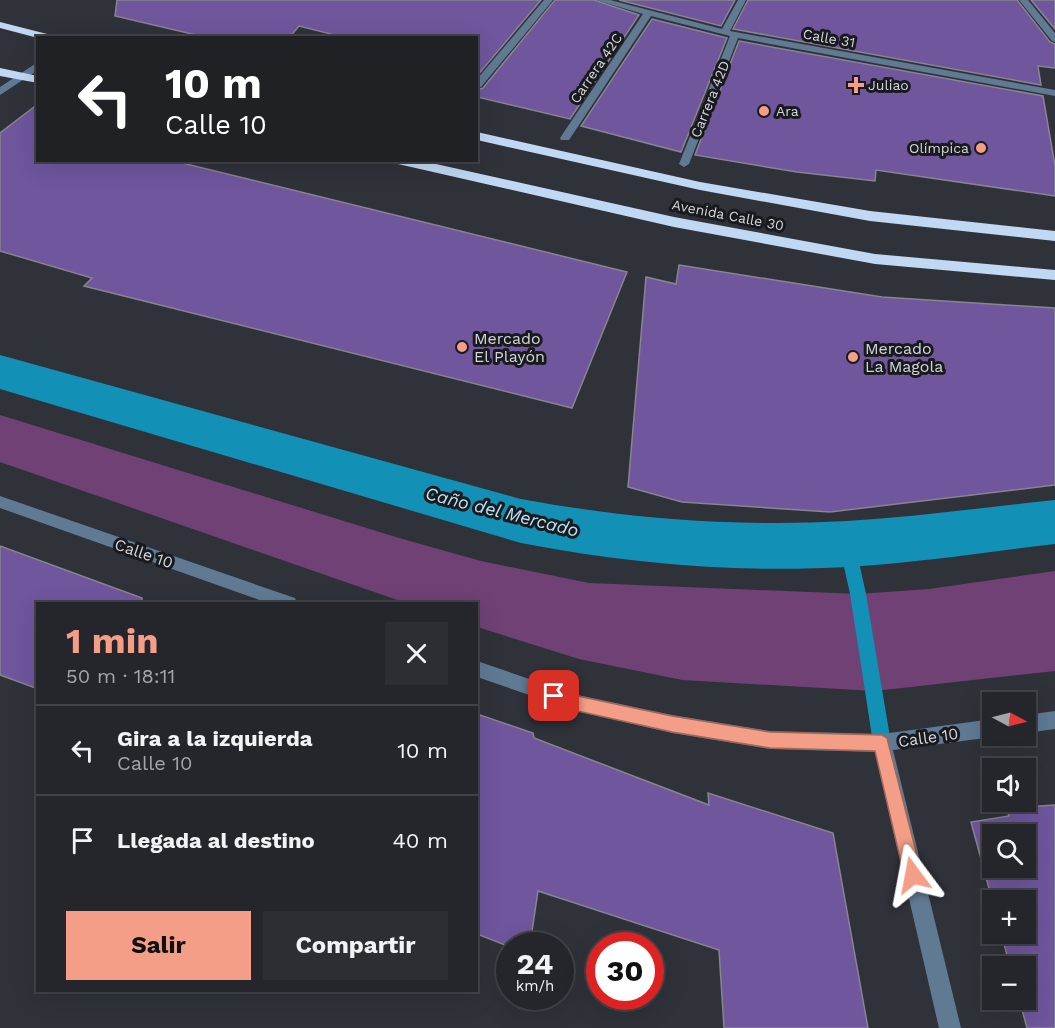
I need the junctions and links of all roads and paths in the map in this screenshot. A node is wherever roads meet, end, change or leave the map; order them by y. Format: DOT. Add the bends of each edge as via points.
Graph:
graph roads {
  1 [pos="549,0"];
  2 [pos="600,0"];
  3 [pos="742,0"];
  4 [pos="1023,0"];
  5 [pos="649,12"];
  6 [pos="0,25"];
  7 [pos="730,33"];
  8 [pos="43,36"];
  9 [pos="1055,39"];
  10 [pos="36,66"];
  11 [pos="0,72"];
  12 [pos="22,77"];
  13 [pos="36,80"];
  14 [pos="478,84"];
  15 [pos="0,92"];
  16 [pos="1055,93"];
  17 [pos="478,136"];
  18 [pos="565,138"];
  19 [pos="407,162"];
  20 [pos="684,164"];
  21 [pos="1055,236"];
  22 [pos="1055,275"];
  23 [pos="0,502"];
  24 [pos="286,602"];
  25 [pos="478,669"];
  26 [pos="1055,720"];
  27 [pos="1036,723"];
  28 [pos="982,729"];
  29 [pos="882,743"];
  30 [pos="950,1028"];
  1 -- 14 [label="street"];
  2 -- 5 [label="street, Calle 31"];
  3 -- 7 [label="street, Carrera 42D"];
  4 -- 9 [label="street"];
  5 -- 7 [label="street, Calle 31"];
  5 -- 18 [label="street, Carrera 42C"];
  6 -- 8 [label="highway"];
  7 -- 16 [label="street, Calle 31"];
  7 -- 20 [label="street, Carrera 42D"];
  10 -- 12 [label="street"];
  11 -- 12 [label="highway"];
  12 -- 13 [label="highway"];
  12 -- 15 [label="street"];
  17 -- 21 [label="highway, Avenida Calle 30" via="700,186 870,216"];
  19 -- 22 [label="highway, Avenida Calle 30" via="674,222 875,259"];
  23 -- 24 [label="street, Calle 10"];
  25 -- 29 [label="street, Calle 10" via="573,702 672,724 770,740"];
  26 -- 27 [label="street"];
  28 -- 29 [label="street, Calle 10"];
  29 -- 30 [label="street"];
}
